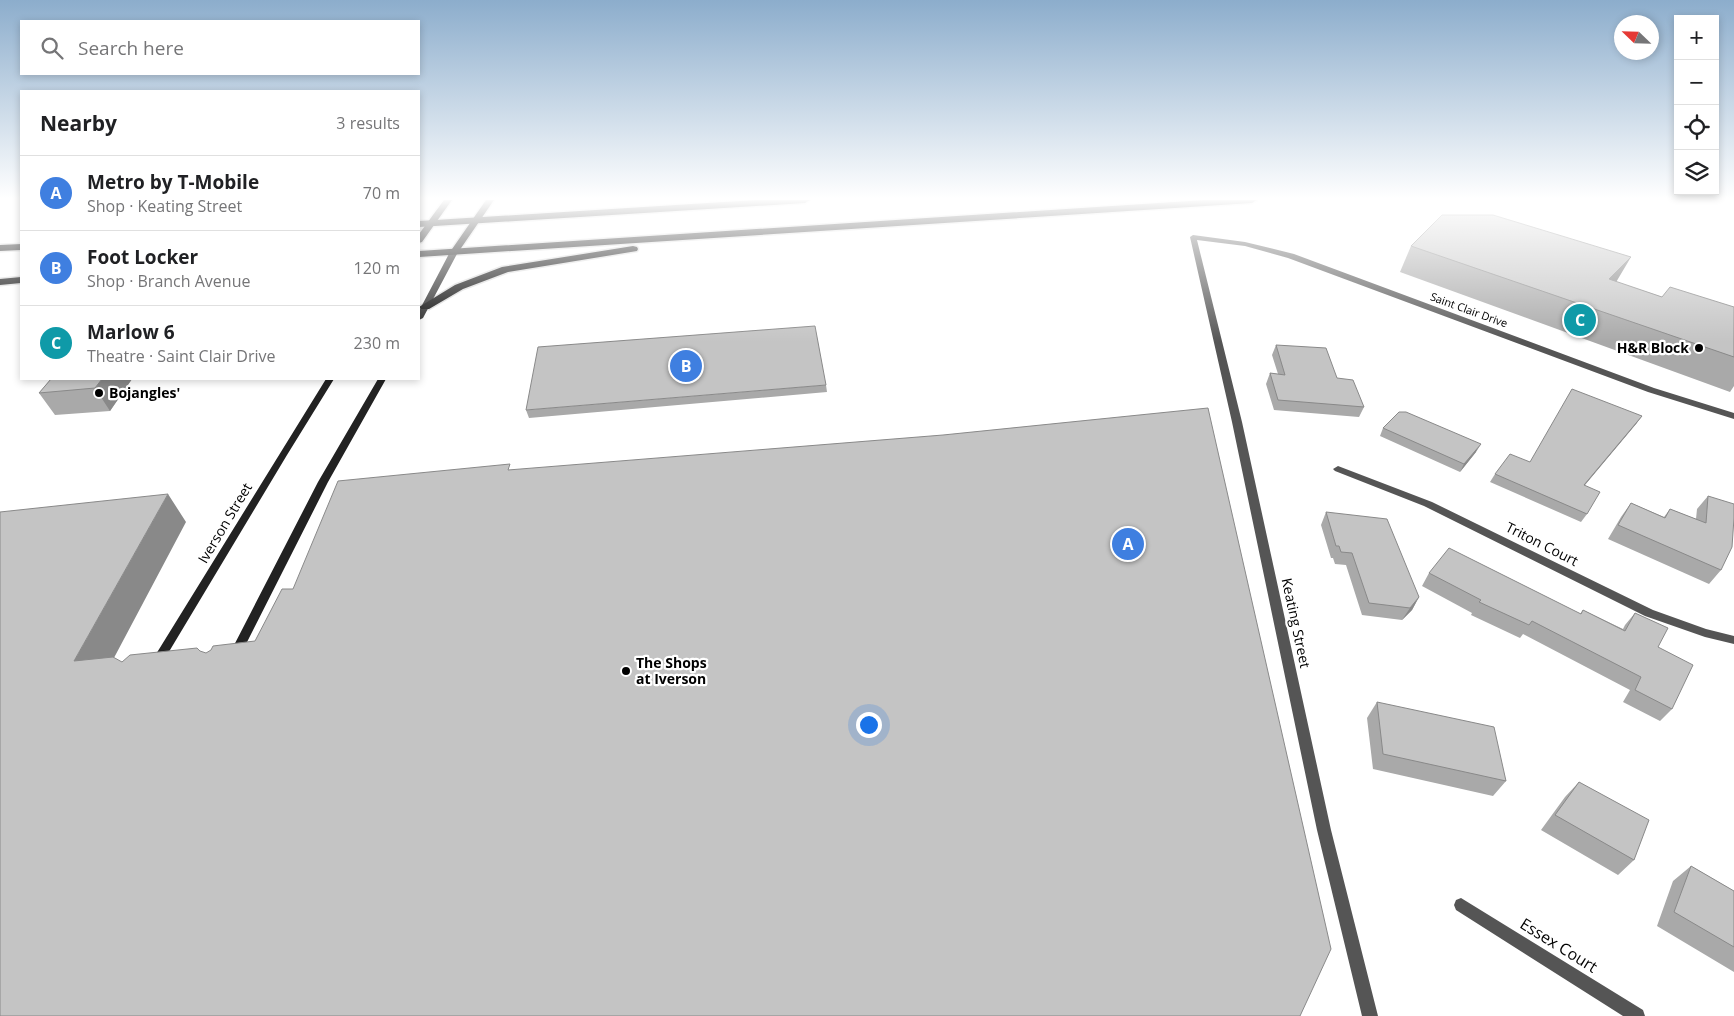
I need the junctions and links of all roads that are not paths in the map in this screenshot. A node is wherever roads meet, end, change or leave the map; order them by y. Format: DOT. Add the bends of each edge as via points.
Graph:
graph roads {
  1 [pos="457,247"];
  2 [pos="521,247"];
  3 [pos="641,247"];
  4 [pos="1195,247"];
  5 [pos="1258,247"];
  6 [pos="454,252"];
  7 [pos="420,254"];
  8 [pos="20,280"];
  9 [pos="0,282"];
  10 [pos="425,308"];
  11 [pos="420,316"];
  12 [pos="329,380"];
  13 [pos="381,380"];
  14 [pos="1734,416"];
  15 [pos="1338,469"];
  16 [pos="1734,640"];
  17 [pos="230,665"];
  18 [pos="150,675"];
  19 [pos="1461,906"];
  20 [pos="1370,1016"];
  21 [pos="1637,1016"];
  1 -- 6 [label="main road"];
  2 -- 6 [label="highway"];
  3 -- 10 [label="highway" via="506,270 459,287"];
  4 -- 20 [label="street, Keating Street" via="1237,422 1324,830"];
  5 -- 14 [label="street, Saint Clair Drive" via="1291,256 1651,390"];
  6 -- 7 [label="highway"];
  6 -- 10 [label="main road"];
  8 -- 9 [label="highway"];
  10 -- 11 [label="main road"];
  12 -- 18 [label="main road, Iverson Street"];
  13 -- 17 [label="main road" via="323,482"];
  15 -- 16 [label="street, Triton Court" via="1428,504 1649,613"];
  19 -- 21 [label="street, Essex Court"];
}
